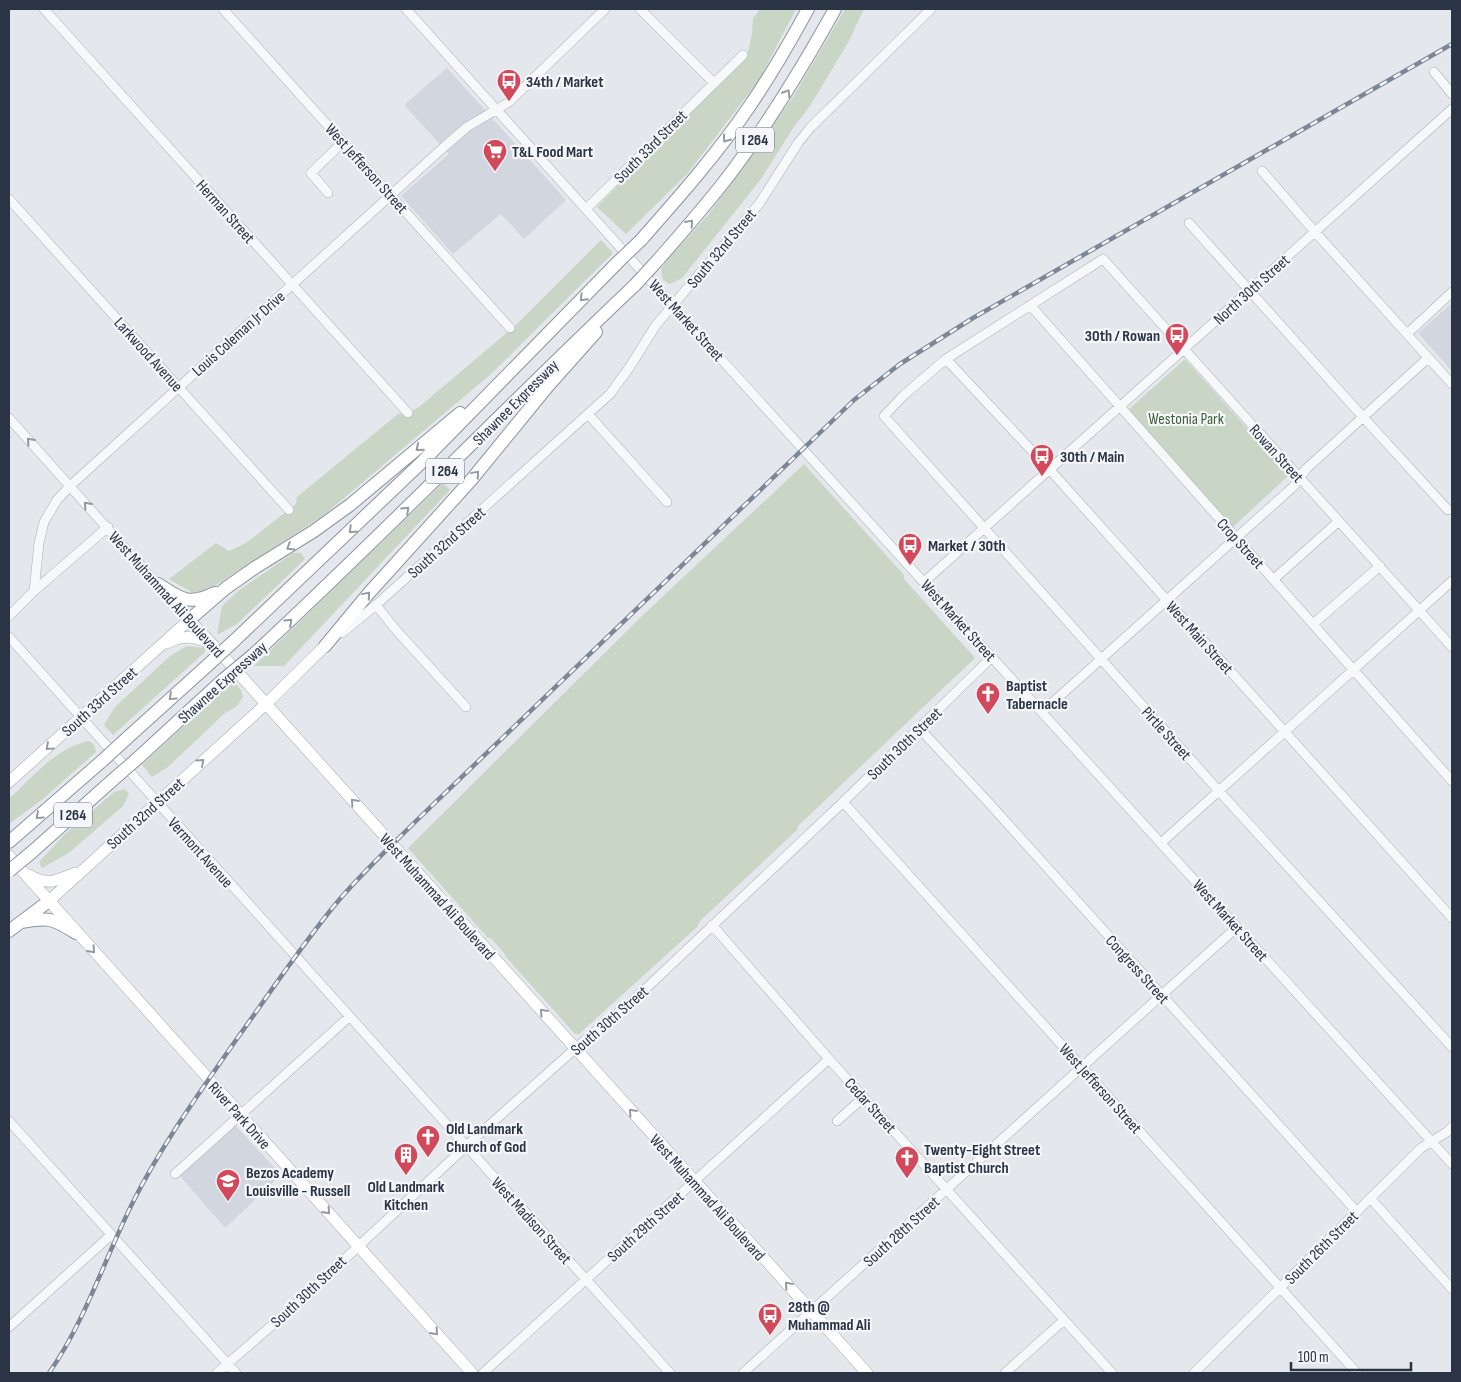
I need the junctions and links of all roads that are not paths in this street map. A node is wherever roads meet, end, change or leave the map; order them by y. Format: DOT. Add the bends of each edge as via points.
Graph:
graph roads {
  1 [pos="44,9"];
  2 [pos="223,9"];
  3 [pos="406,9"];
  4 [pos="605,9"];
  5 [pos="640,9"];
  6 [pos="808,9"];
  7 [pos="835,9"];
  8 [pos="931,9"];
  9 [pos="743,55"];
  10 [pos="1434,72"];
  11 [pos="714,83"];
  12 [pos="1452,94"];
  13 [pos="1452,109"];
  14 [pos="497,110"];
  15 [pos="343,142"];
  16 [pos="1262,170"];
  17 [pos="328,193"];
  18 [pos="391,195"];
  19 [pos="9,199"];
  20 [pos="586,209"];
  21 [pos="1189,223"];
  22 [pos="1315,232"];
  23 [pos="292,284"];
  24 [pos="635,285"];
  25 [pos="1250,290"];
  26 [pos="1452,292"];
  27 [pos="672,305"];
  28 [pos="1030,305"];
  29 [pos="510,328"];
  30 [pos="1407,334"];
  31 [pos="1184,349"];
  32 [pos="1428,358"];
  33 [pos="946,359"];
  34 [pos="523,360"];
  35 [pos="1452,384"];
  36 [pos="178,387"];
  37 [pos="1120,407"];
  38 [pos="408,413"];
  39 [pos="588,414"];
  40 [pos="1362,416"];
  41 [pos="9,418"];
  42 [pos="1050,470"];
  43 [pos="1300,478"];
  44 [pos="70,486"];
  45 [pos="666,502"];
  46 [pos="289,510"];
  47 [pos="1448,510"];
  48 [pos="1339,521"];
  49 [pos="108,527"];
  50 [pos="984,528"];
  51 [pos="1237,538"];
  52 [pos="1380,566"];
  53 [pos="1274,579"];
  54 [pos="924,582"];
  55 [pos="1452,582"];
  56 [pos="158,584"];
  57 [pos="226,588"];
  58 [pos="34,591"];
  59 [pos="1167,600"];
  60 [pos="376,605"];
  61 [pos="1419,610"];
  62 [pos="9,616"];
  63 [pos="189,620"];
  64 [pos="1313,624"];
  65 [pos="9,637"];
  66 [pos="162,645"];
  67 [pos="214,646"];
  68 [pos="325,646"];
  69 [pos="1452,647"];
  70 [pos="992,657"];
  71 [pos="1101,659"];
  72 [pos="1354,669"];
  73 [pos="266,704"];
  74 [pos="466,707"];
  75 [pos="1042,712"];
  76 [pos="81,718"];
  77 [pos="919,728"];
  78 [pos="1284,731"];
  79 [pos="1452,780"];
  80 [pos="9,782"];
  81 [pos="1218,790"];
  82 [pos="157,802"];
  83 [pos="844,802"];
  84 [pos="9,842"];
  85 [pos="1161,843"];
  86 [pos="9,856"];
  87 [pos="84,868"];
  88 [pos="9,871"];
  89 [pos="23,871"];
  90 [pos="49,900"];
  91 [pos="1452,918"];
  92 [pos="22,922"];
  93 [pos="712,925"];
  94 [pos="1237,927"];
  95 [pos="9,931"];
  96 [pos="76,933"];
  97 [pos="274,933"];
  98 [pos="1162,995"];
  99 [pos="349,1017"];
  100 [pos="1452,1047"];
  101 [pos="575,1048"];
  102 [pos="829,1059"];
  103 [pos="1082,1067"];
  104 [pos="864,1097"];
  105 [pos="240,1115"];
  106 [pos="9,1120"];
  107 [pos="837,1121"];
  108 [pos="1452,1127"];
  109 [pos="1432,1142"];
  110 [pos="466,1146"];
  111 [pos="1452,1164"];
  112 [pos="175,1174"];
  113 [pos="694,1181"];
  114 [pos="947,1190"];
  115 [pos="1370,1198"];
  116 [pos="1357,1212"];
  117 [pos="111,1235"];
  118 [pos="358,1245"];
  119 [pos="586,1280"];
  120 [pos="1281,1288"];
  121 [pos="1452,1289"];
  122 [pos="812,1311"];
  123 [pos="1064,1320"];
  124 [pos="9,1327"];
  125 [pos="228,1363"];
  126 [pos="217,1373"];
  127 [pos="236,1373"];
  128 [pos="472,1373"];
  129 [pos="483,1373"];
  130 [pos="670,1373"];
  131 [pos="743,1373"];
  132 [pos="867,1373"];
  133 [pos="1005,1373"];
  134 [pos="1112,1373"];
  135 [pos="1194,1373"];
  136 [pos="1358,1373"];
  1 -- 23 [label="street, Herman Street"];
  2 -- 15 [label="street, West Jefferson Street"];
  3 -- 14 [label="street, West Market Street"];
  4 -- 14 [label="street, Louis Coleman Jr Drive"];
  5 -- 11 [label="street"];
  6 -- 34 [label="highway, Shawnee Expressway / I 264, one-way, bridge" via="781,58 698,174 641,240"];
  24 -- 7 [label="highway, Shawnee Expressway / I 264, one-way, bridge" via="710,200 762,130"];
  8 -- 27 [label="street, South 32nd Street" via="811,127 759,204"];
  9 -- 11 [label="street, South 33rd Street"];
  10 -- 12 [label="street"];
  11 -- 20 [label="street, South 33rd Street"];
  13 -- 22 [label="street, North 30th Street"];
  14 -- 18 [label="street, Louis Coleman Jr Drive" via="467,127"];
  14 -- 20 [label="street, West Market Street"];
  15 -- 17 [label="street" via="311,173"];
  15 -- 18 [label="street, West Jefferson Street"];
  16 -- 22 [label="street"];
  18 -- 23 [label="street, Louis Coleman Jr Drive"];
  18 -- 29 [label="street, West Jefferson Street"];
  19 -- 36 [label="street, Larkwood Avenue"];
  20 -- 27 [label="street, West Market Street"];
  21 -- 25 [label="street"];
  22 -- 25 [label="street, North 30th Street"];
  22 -- 30 [label="street"];
  23 -- 36 [label="street, Louis Coleman Jr Drive"];
  23 -- 38 [label="street, Herman Street"];
  68 -- 24 [label="highway, one-way" via="472,479"];
  88 -- 24 [label="highway, Shawnee Expressway / I 264, one-way, bridge" via="344,570"];
  25 -- 31 [label="street, North 30th Street"];
  25 -- 40 [label="street"];
  26 -- 30 [label="street"];
  27 -- 39 [label="street, South 32nd Street" via="610,394"];
  27 -- 54 [label="street, West Market Street"];
  28 -- 31 [label="street, Rowan Street" via="1103,259"];
  28 -- 33 [label="street"];
  28 -- 37 [label="street, Crop Street"];
  30 -- 32 [label="street"];
  31 -- 37 [label="street, North 30th Street"];
  31 -- 43 [label="street, Rowan Street"];
  32 -- 35 [label="street"];
  32 -- 40 [label="street"];
  33 -- 42 [label="street, West Main Street"];
  33 -- 50 [label="street, Pirtle Street" via="884,416"];
  34 -- 57 [label="highway, one-way" via="350,505"];
  34 -- 84 [label="highway, Shawnee Expressway / I 264, one-way, bridge" via="395,488 235,640"];
  36 -- 44 [label="street, Louis Coleman Jr Drive"];
  36 -- 46 [label="street, Larkwood Avenue"];
  37 -- 42 [label="street, North 30th Street"];
  37 -- 51 [label="street, Crop Street"];
  39 -- 45 [label="street"];
  39 -- 60 [label="street, South 32nd Street"];
  40 -- 43 [label="street"];
  40 -- 47 [label="street"];
  44 -- 41 [label="street, West Muhammad Ali Boulevard, one-way"];
  42 -- 50 [label="street"];
  42 -- 59 [label="street, West Main Street"];
  43 -- 48 [label="street, Rowan Street"];
  43 -- 51 [label="street"];
  49 -- 44 [label="street, West Muhammad Ali Boulevard, one-way"];
  44 -- 58 [label="street, Louis Coleman Jr Drive" via="44,522"];
  48 -- 52 [label="street, Rowan Street"];
  48 -- 53 [label="street"];
  49 -- 56 [label="street, West Muhammad Ali Boulevard"];
  49 -- 58 [label="street"];
  50 -- 54 [label="street"];
  50 -- 71 [label="street, Pirtle Street"];
  51 -- 53 [label="street, Crop Street"];
  51 -- 59 [label="street"];
  52 -- 61 [label="street, Rowan Street"];
  52 -- 64 [label="street"];
  53 -- 64 [label="street, Crop Street"];
  54 -- 70 [label="street, West Market Street"];
  55 -- 61 [label="street"];
  56 -- 57 [label="highway" via="180,599 190,601"];
  56 -- 63 [label="street, West Muhammad Ali Boulevard"];
  57 -- 63 [label="highway"];
  58 -- 62 [label="street"];
  59 -- 71 [label="street"];
  59 -- 78 [label="street, West Main Street"];
  60 -- 68 [label="street, South 32nd Street"];
  60 -- 74 [label="street"];
  61 -- 69 [label="street, Rowan Street"];
  61 -- 72 [label="street"];
  63 -- 66 [label="main road, South 33rd Street"];
  63 -- 67 [label="main road, West Muhammad Ali Boulevard"];
  64 -- 72 [label="street, Crop Street"];
  65 -- 76 [label="street, Vermont Avenue"];
  66 -- 67 [label="main road" via="185,636"];
  66 -- 76 [label="main road, South 33rd Street"];
  67 -- 73 [label="main road, West Muhammad Ali Boulevard"];
  68 -- 73 [label="main road, South 32nd Street"];
  70 -- 75 [label="street, West Market Street"];
  70 -- 77 [label="street, South 30th Street"];
  71 -- 75 [label="street"];
  71 -- 81 [label="street, Pirtle Street"];
  72 -- 78 [label="street"];
  72 -- 79 [label="street, Crop Street"];
  82 -- 73 [label="main road, South 32nd Street, one-way"];
  101 -- 73 [label="main road, West Muhammad Ali Boulevard, one-way"];
  75 -- 85 [label="street, West Market Street"];
  76 -- 80 [label="main road, South 33rd Street, one-way"];
  76 -- 82 [label="street, Vermont Avenue"];
  77 -- 83 [label="street, South 30th Street"];
  77 -- 98 [label="street, Congress Street"];
  78 -- 81 [label="street"];
  78 -- 91 [label="street, West Main Street"];
  81 -- 85 [label="street"];
  81 -- 100 [label="street, Pirtle Street"];
  82 -- 87 [label="main road, South 32nd Street"];
  82 -- 97 [label="street, Vermont Avenue"];
  83 -- 93 [label="street, South 30th Street"];
  83 -- 103 [label="street, West Jefferson Street"];
  85 -- 94 [label="street, West Market Street"];
  86 -- 89 [label="main road, River Park Drive"];
  87 -- 89 [label="main road" via="52,882 42,881"];
  87 -- 90 [label="main road, South 32nd Street"];
  89 -- 90 [label="main road, River Park Drive"];
  90 -- 92 [label="highway"];
  90 -- 96 [label="main road, River Park Drive"];
  92 -- 95 [label="highway"];
  92 -- 96 [label="highway" via="44,918 57,920"];
  93 -- 101 [label="street, South 30th Street" via="639,995"];
  93 -- 102 [label="street, Cedar Street"];
  94 -- 98 [label="street, South 28th Street"];
  94 -- 109 [label="street, West Market Street"];
  96 -- 105 [label="main road, River Park Drive, one-way"];
  97 -- 99 [label="street, West Madison Street"];
  98 -- 103 [label="street, South 28th Street"];
  98 -- 116 [label="street, Congress Street"];
  99 -- 105 [label="street"];
  99 -- 110 [label="street, West Madison Street"];
  101 -- 110 [label="street, South 30th Street"];
  113 -- 101 [label="main road, West Muhammad Ali Boulevard, one-way"];
  102 -- 104 [label="street, Cedar Street"];
  102 -- 113 [label="street, South 29th Street"];
  103 -- 114 [label="street, South 28th Street"];
  103 -- 120 [label="street, West Jefferson Street"];
  104 -- 107 [label="street"];
  104 -- 114 [label="street, Cedar Street"];
  105 -- 112 [label="street"];
  105 -- 118 [label="main road, River Park Drive, one-way"];
  106 -- 117 [label="street"];
  108 -- 109 [label="street, South 26th Street"];
  109 -- 111 [label="street, West Market Street"];
  109 -- 115 [label="street, South 26th Street" via="1421,1148"];
  110 -- 118 [label="street, South 30th Street"];
  110 -- 119 [label="street, West Madison Street"];
  113 -- 119 [label="street, South 29th Street"];
  122 -- 113 [label="main road, West Muhammad Ali Boulevard, one-way"];
  114 -- 122 [label="street, South 28th Street"];
  114 -- 123 [label="street, Cedar Street"];
  115 -- 116 [label="street, South 26th Street"];
  115 -- 121 [label="street"];
  116 -- 120 [label="street, South 26th Street"];
  117 -- 124 [label="street"];
  117 -- 125 [label="street"];
  118 -- 125 [label="street, South 30th Street"];
  118 -- 128 [label="main road, River Park Drive, one-way"];
  119 -- 129 [label="street, South 29th Street"];
  119 -- 130 [label="street, West Madison Street"];
  120 -- 135 [label="street, South 26th Street"];
  120 -- 136 [label="street, West Jefferson Street"];
  122 -- 131 [label="street, South 28th Street"];
  122 -- 132 [label="main road, West Muhammad Ali Boulevard"];
  123 -- 133 [label="street"];
  123 -- 134 [label="street, Cedar Street"];
  125 -- 126 [label="street, South 30th Street"];
  125 -- 127 [label="street"];
}
